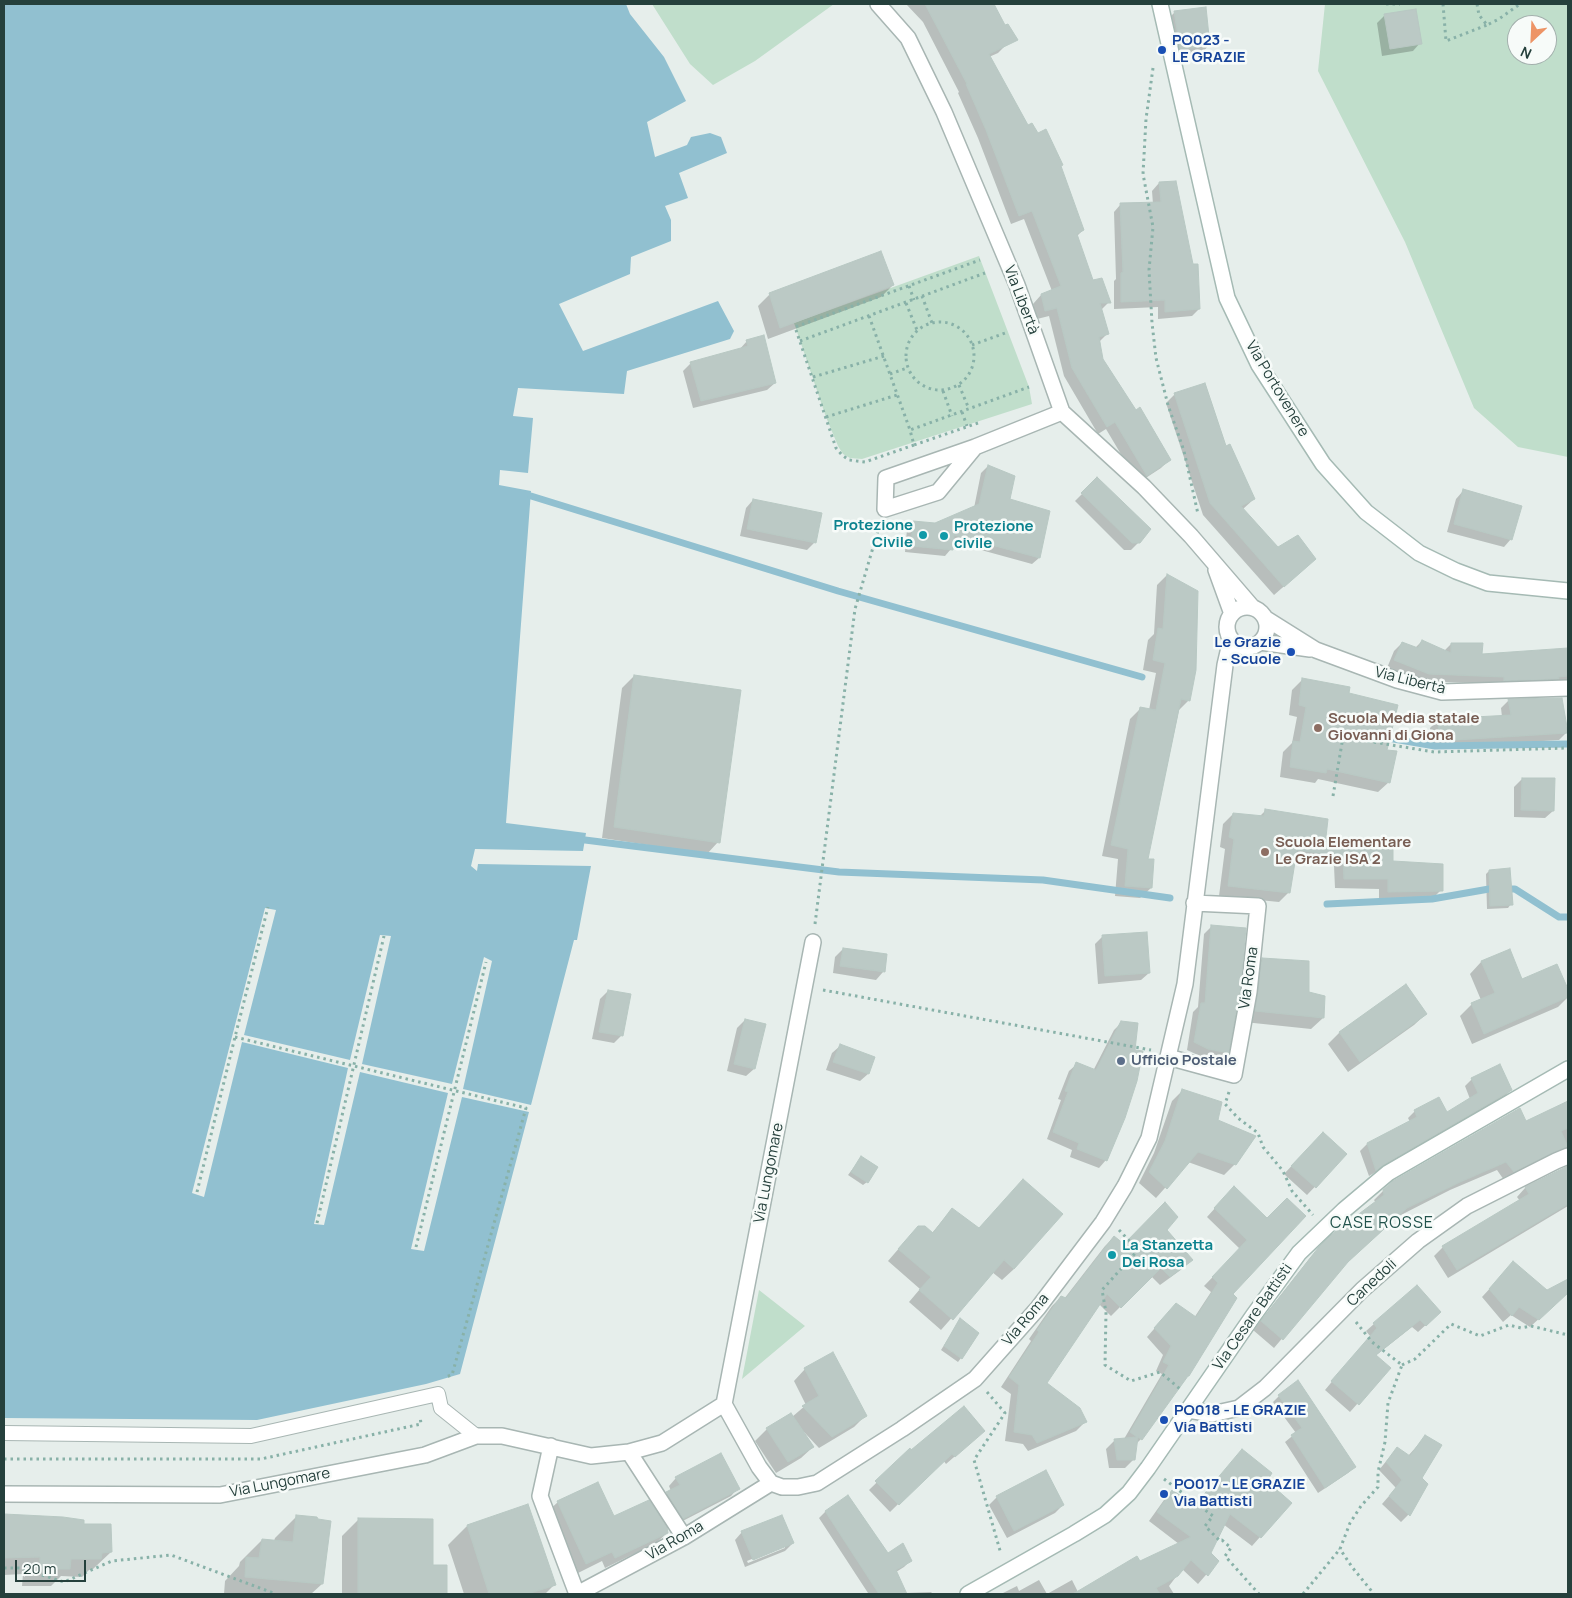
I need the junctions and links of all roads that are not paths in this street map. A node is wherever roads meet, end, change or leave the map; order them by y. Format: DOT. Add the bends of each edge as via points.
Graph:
graph roads {
  1 [pos="878,4"];
  2 [pos="1160,4"];
  3 [pos="1062,412"];
  4 [pos="975,447"];
  5 [pos="1213,561"];
  6 [pos="1568,591"];
  7 [pos="1252,608"];
  8 [pos="1232,614"];
  9 [pos="1265,618"];
  10 [pos="1231,639"];
  11 [pos="1254,644"];
  12 [pos="1316,650"];
  13 [pos="1225,665"];
  14 [pos="1568,688"];
  15 [pos="1194,903"];
  16 [pos="813,942"];
  17 [pos="1168,1057"];
  18 [pos="1568,1069"];
  19 [pos="1568,1156"];
  20 [pos="724,1404"];
  21 [pos="1191,1405"];
  22 [pos="4,1433"];
  23 [pos="476,1436"];
  24 [pos="551,1446"];
  25 [pos="629,1452"];
  26 [pos="776,1485"];
  27 [pos="4,1494"];
  28 [pos="684,1537"];
  29 [pos="577,1594"];
  30 [pos="968,1594"];
  1 -- 3 [label="street, Via Libertà" via="908,38 944,112 1017,285"];
  2 -- 6 [label="street, Via Portovenere" via="1227,298 1259,365 1323,464 1366,512 1419,553 1488,583"];
  3 -- 4 [label="street"];
  3 -- 5 [label="street, Via Libertà" via="1144,487"];
  4 -- 4 [label="street" via="886,478 885,509 938,492"];
  5 -- 7 [label="street, Via Libertà"];
  5 -- 8 [label="street, Via Libertà"];
  7 -- 8 [label="street" via="1241,608"];
  7 -- 9 [label="street"];
  8 -- 10 [label="street" via="1227,626"];
  9 -- 11 [label="street" via="1267,630"];
  9 -- 12 [label="street, Via Libertà"];
  10 -- 11 [label="street" via="1236,644"];
  10 -- 13 [label="street, Via Roma"];
  11 -- 12 [label="street, Via Libertà"];
  11 -- 13 [label="street"];
  12 -- 14 [label="street, Via Libertà" via="1397,680 1442,692"];
  13 -- 15 [label="street, Via Roma"];
  15 -- 17 [label="street, Via Roma" via="1185,984"];
  15 -- 17 [label="street, Via Roma" via="1258,906 1234,1075"];
  16 -- 20 [label="street, Via Lungomare"];
  17 -- 26 [label="street, Via Roma" via="1149,1138 1125,1186 1106,1217 1038,1308 976,1379 817,1483 798,1487"];
  18 -- 21 [label="street, Via Cesare Battisti" via="1388,1172 1299,1253"];
  19 -- 21 [label="street, Canedoli" via="1468,1206 1418,1241 1362,1290 1265,1388 1239,1408 1212,1414"];
  20 -- 25 [label="street, Via Lungomare" via="662,1442"];
  20 -- 26 [label="street" via="759,1467"];
  21 -- 30 [label="street, Via Cesare Battisti" via="1129,1493 1105,1515"];
  22 -- 23 [label="lane" via="251,1436 438,1394 440,1408"];
  23 -- 24 [label="street, Via Lungomare" via="502,1436"];
  23 -- 27 [label="street, Via Lungomare" via="425,1455 220,1494"];
  24 -- 25 [label="street, Via Lungomare" via="591,1456"];
  24 -- 29 [label="street" via="540,1496"];
  25 -- 28 [label="street"];
  26 -- 28 [label="street, Via Roma"];
  28 -- 29 [label="street, Via Roma"];
}
